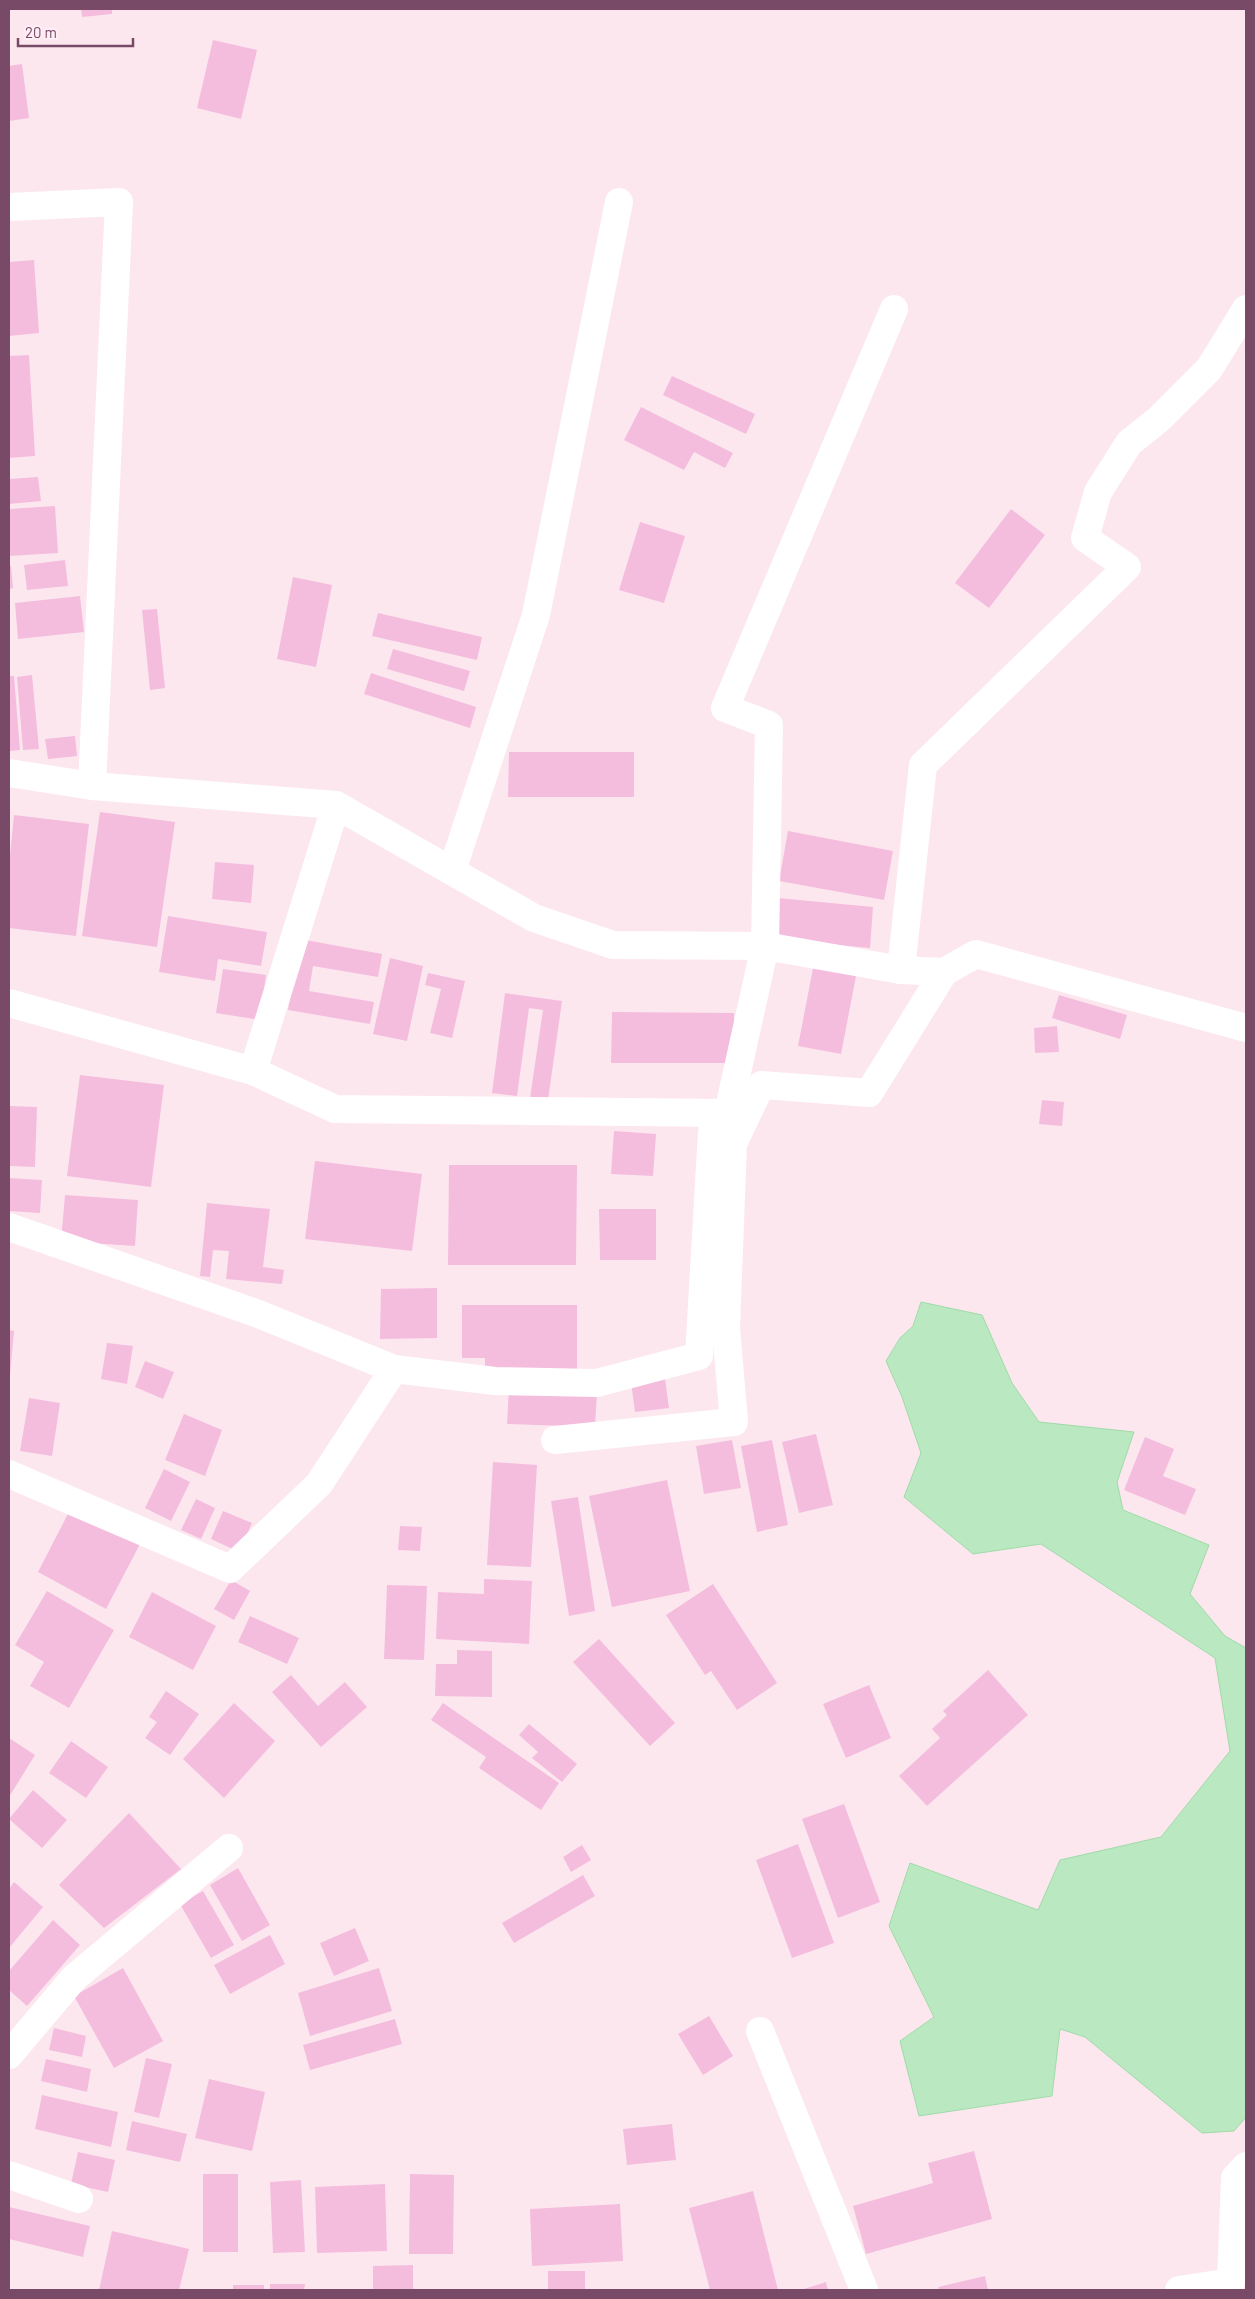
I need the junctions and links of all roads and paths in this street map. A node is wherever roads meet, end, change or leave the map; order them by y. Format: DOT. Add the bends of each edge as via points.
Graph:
graph roads {
  1 [pos="619,202"];
  2 [pos="9,207"];
  3 [pos="894,309"];
  4 [pos="1246,309"];
  5 [pos="9,773"];
  6 [pos="92,786"];
  7 [pos="336,805"];
  8 [pos="452,871"];
  9 [pos="765,946"];
  10 [pos="900,970"];
  11 [pos="944,972"];
  12 [pos="9,1003"];
  13 [pos="1246,1028"];
  14 [pos="253,1071"];
  15 [pos="728,1113"];
  16 [pos="9,1227"];
  17 [pos="394,1369"];
  18 [pos="555,1440"];
  19 [pos="9,1474"];
  20 [pos="229,1848"];
  21 [pos="760,2031"];
  22 [pos="9,2055"];
  23 [pos="1246,2166"];
  24 [pos="9,2175"];
  25 [pos="79,2200"];
  26 [pos="864,2290"];
  27 [pos="1180,2290"];
  1 -- 8 [label="street" via="536,615"];
  2 -- 6 [label="street" via="118,202"];
  3 -- 9 [label="street" via="725,708 769,725"];
  4 -- 10 [label="street" via="1209,369 1159,419 1129,443 1098,492 1085,538 1127,567 922,765"];
  5 -- 6 [label="street"];
  6 -- 7 [label="street"];
  7 -- 8 [label="street"];
  7 -- 14 [label="street"];
  8 -- 9 [label="street" via="534,918 613,945"];
  9 -- 10 [label="street"];
  9 -- 15 [label="street"];
  10 -- 11 [label="street"];
  11 -- 13 [label="street" via="976,954"];
  11 -- 18 [label="street" via="869,1093 761,1085 733,1144 726,1328 734,1422"];
  12 -- 14 [label="street"];
  14 -- 15 [label="street" via="335,1109"];
  15 -- 17 [label="street" via="712,1132 699,1356 597,1383 495,1381"];
  16 -- 17 [label="street" via="256,1314"];
  17 -- 19 [label="street" via="319,1484 230,1569"];
  20 -- 22 [label="street" via="74,1978"];
  21 -- 26 [label="street"];
  23 -- 27 [label="street" via="1235,2178 1232,2282"];
  24 -- 25 [label="street"];
}
